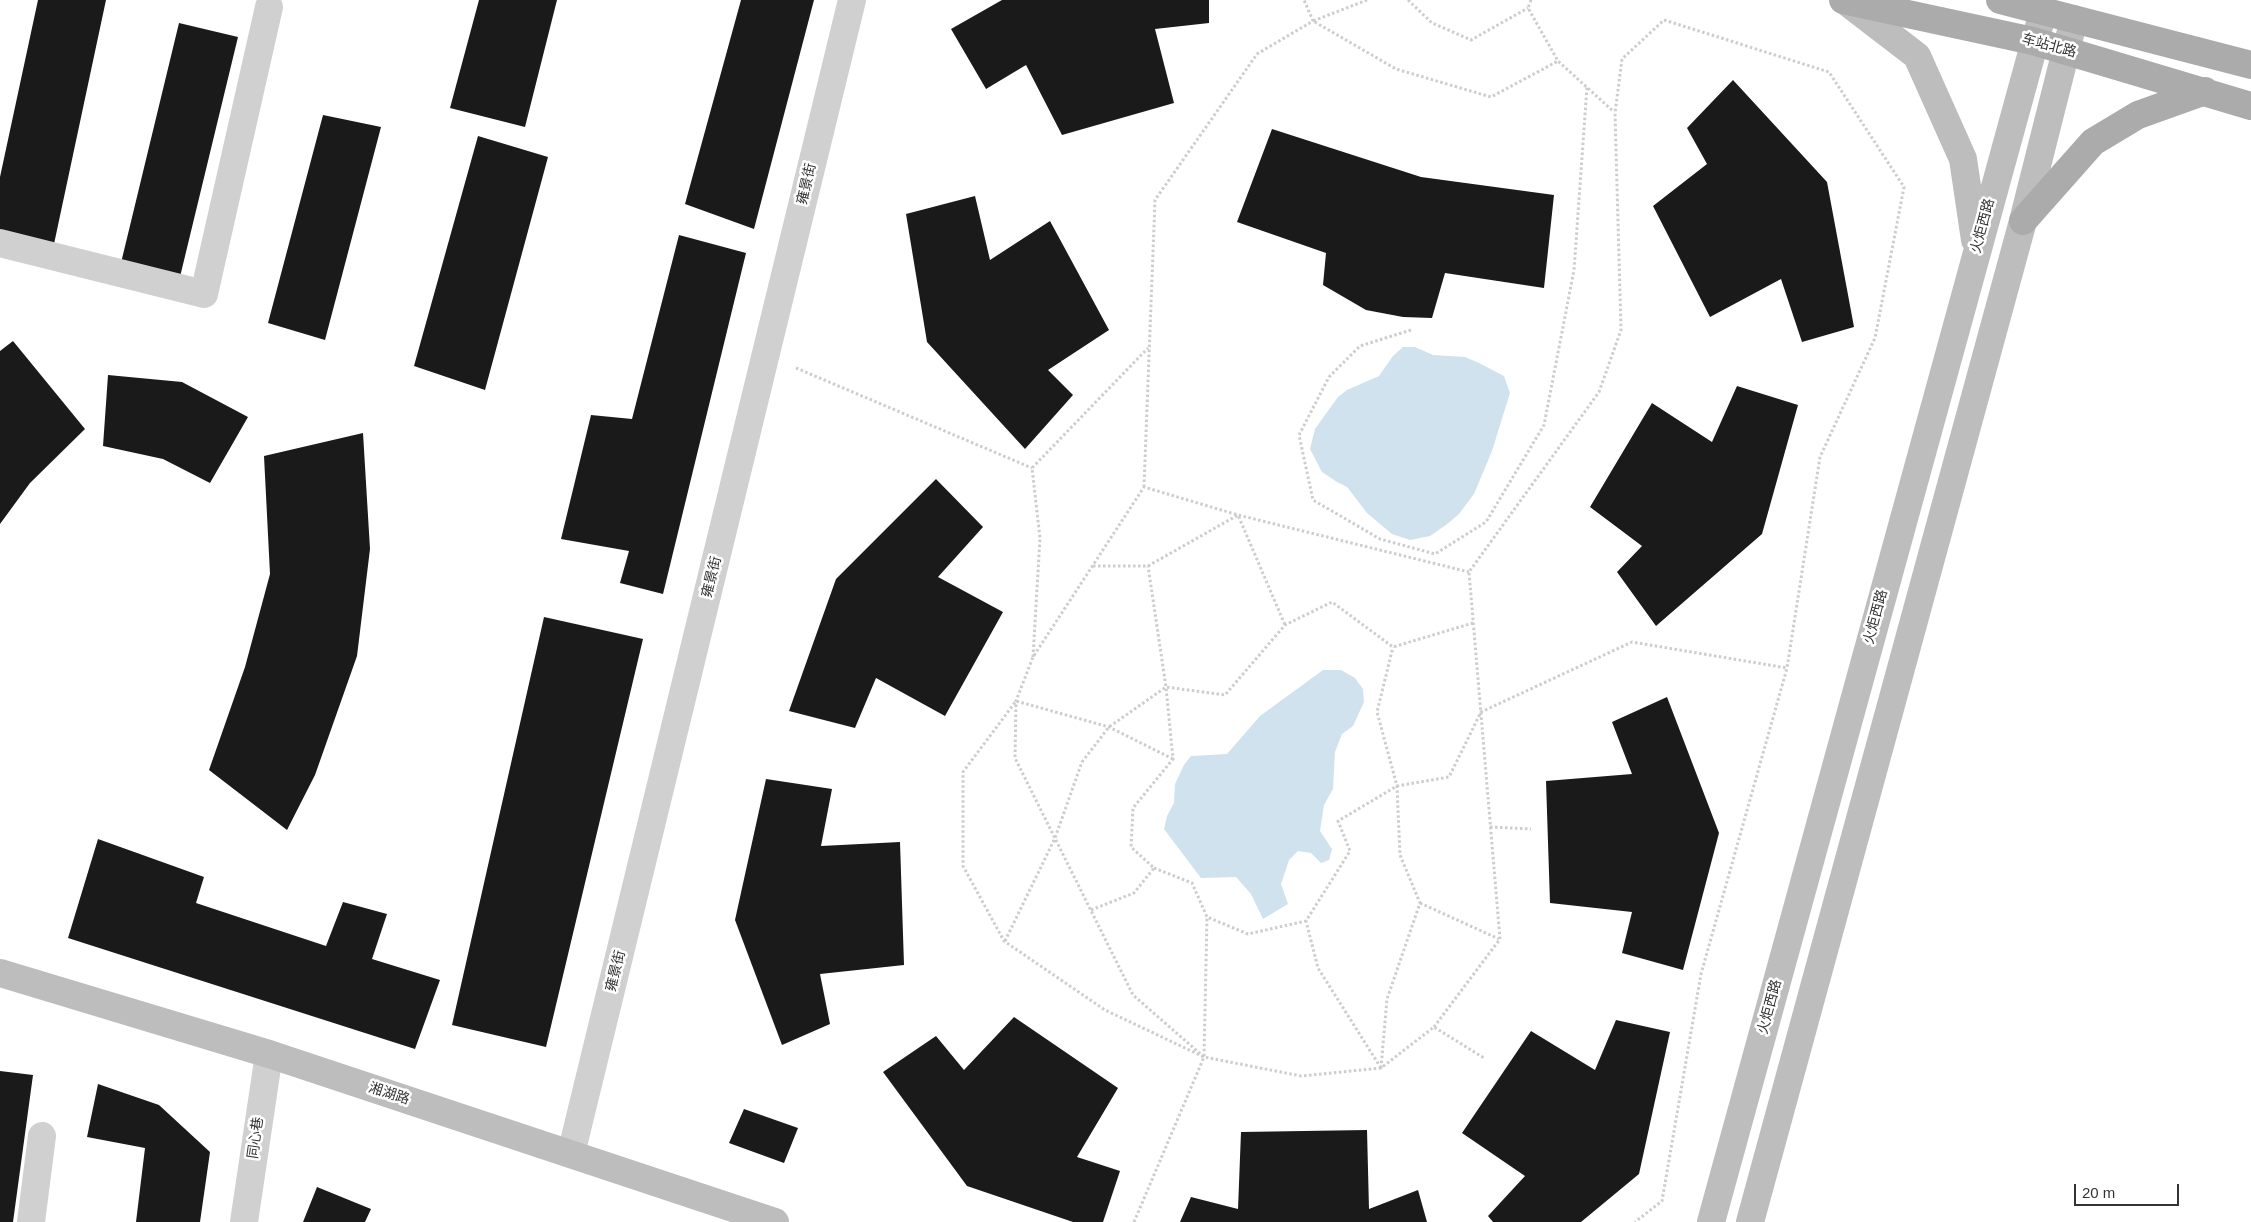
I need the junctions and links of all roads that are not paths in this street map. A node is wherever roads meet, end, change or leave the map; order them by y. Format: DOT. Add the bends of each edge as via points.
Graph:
graph roads {
  1 [pos="852,0"];
  2 [pos="1844,0"];
  3 [pos="2000,0"];
  4 [pos="269,7"];
  5 [pos="2043,12"];
  6 [pos="2074,19"];
  7 [pos="2034,41"];
  8 [pos="2067,51"];
  9 [pos="2251,66"];
  10 [pos="2205,91"];
  11 [pos="2251,106"];
  12 [pos="2023,221"];
  13 [pos="0,243"];
  14 [pos="1976,251"];
  15 [pos="0,973"];
  16 [pos="269,1054"];
  17 [pos="42,1136"];
  18 [pos="571,1154"];
  19 [pos="31,1222"];
  20 [pos="244,1222"];
  21 [pos="775,1222"];
  22 [pos="1711,1222"];
  23 [pos="1750,1222"];
  1 -- 18 [label="street, 雍景街"];
  2 -- 7 [label="main road, 车站北路"];
  2 -- 14 [label="street" via="1917,56 1963,158"];
  3 -- 5 [label="main road"];
  4 -- 13 [label="street" via="204,294"];
  5 -- 6 [label="main road"];
  5 -- 7 [label="street, 火炬西路"];
  6 -- 8 [label="street"];
  6 -- 9 [label="main road"];
  7 -- 8 [label="main road, 车站北路"];
  7 -- 14 [label="street, 火炬西路"];
  8 -- 10 [label="main road, 车站北路"];
  8 -- 12 [label="street"];
  10 -- 11 [label="main road, 车站北路"];
  10 -- 12 [label="main road" via="2138,115 2093,142"];
  12 -- 23 [label="street"];
  14 -- 22 [label="street, 火炬西路"];
  15 -- 16 [label="street, 湘湖路"];
  16 -- 18 [label="street, 湘湖路"];
  16 -- 20 [label="street, 同心巷"];
  17 -- 19 [label="street"];
  18 -- 21 [label="street, 湘湖路"];
}
